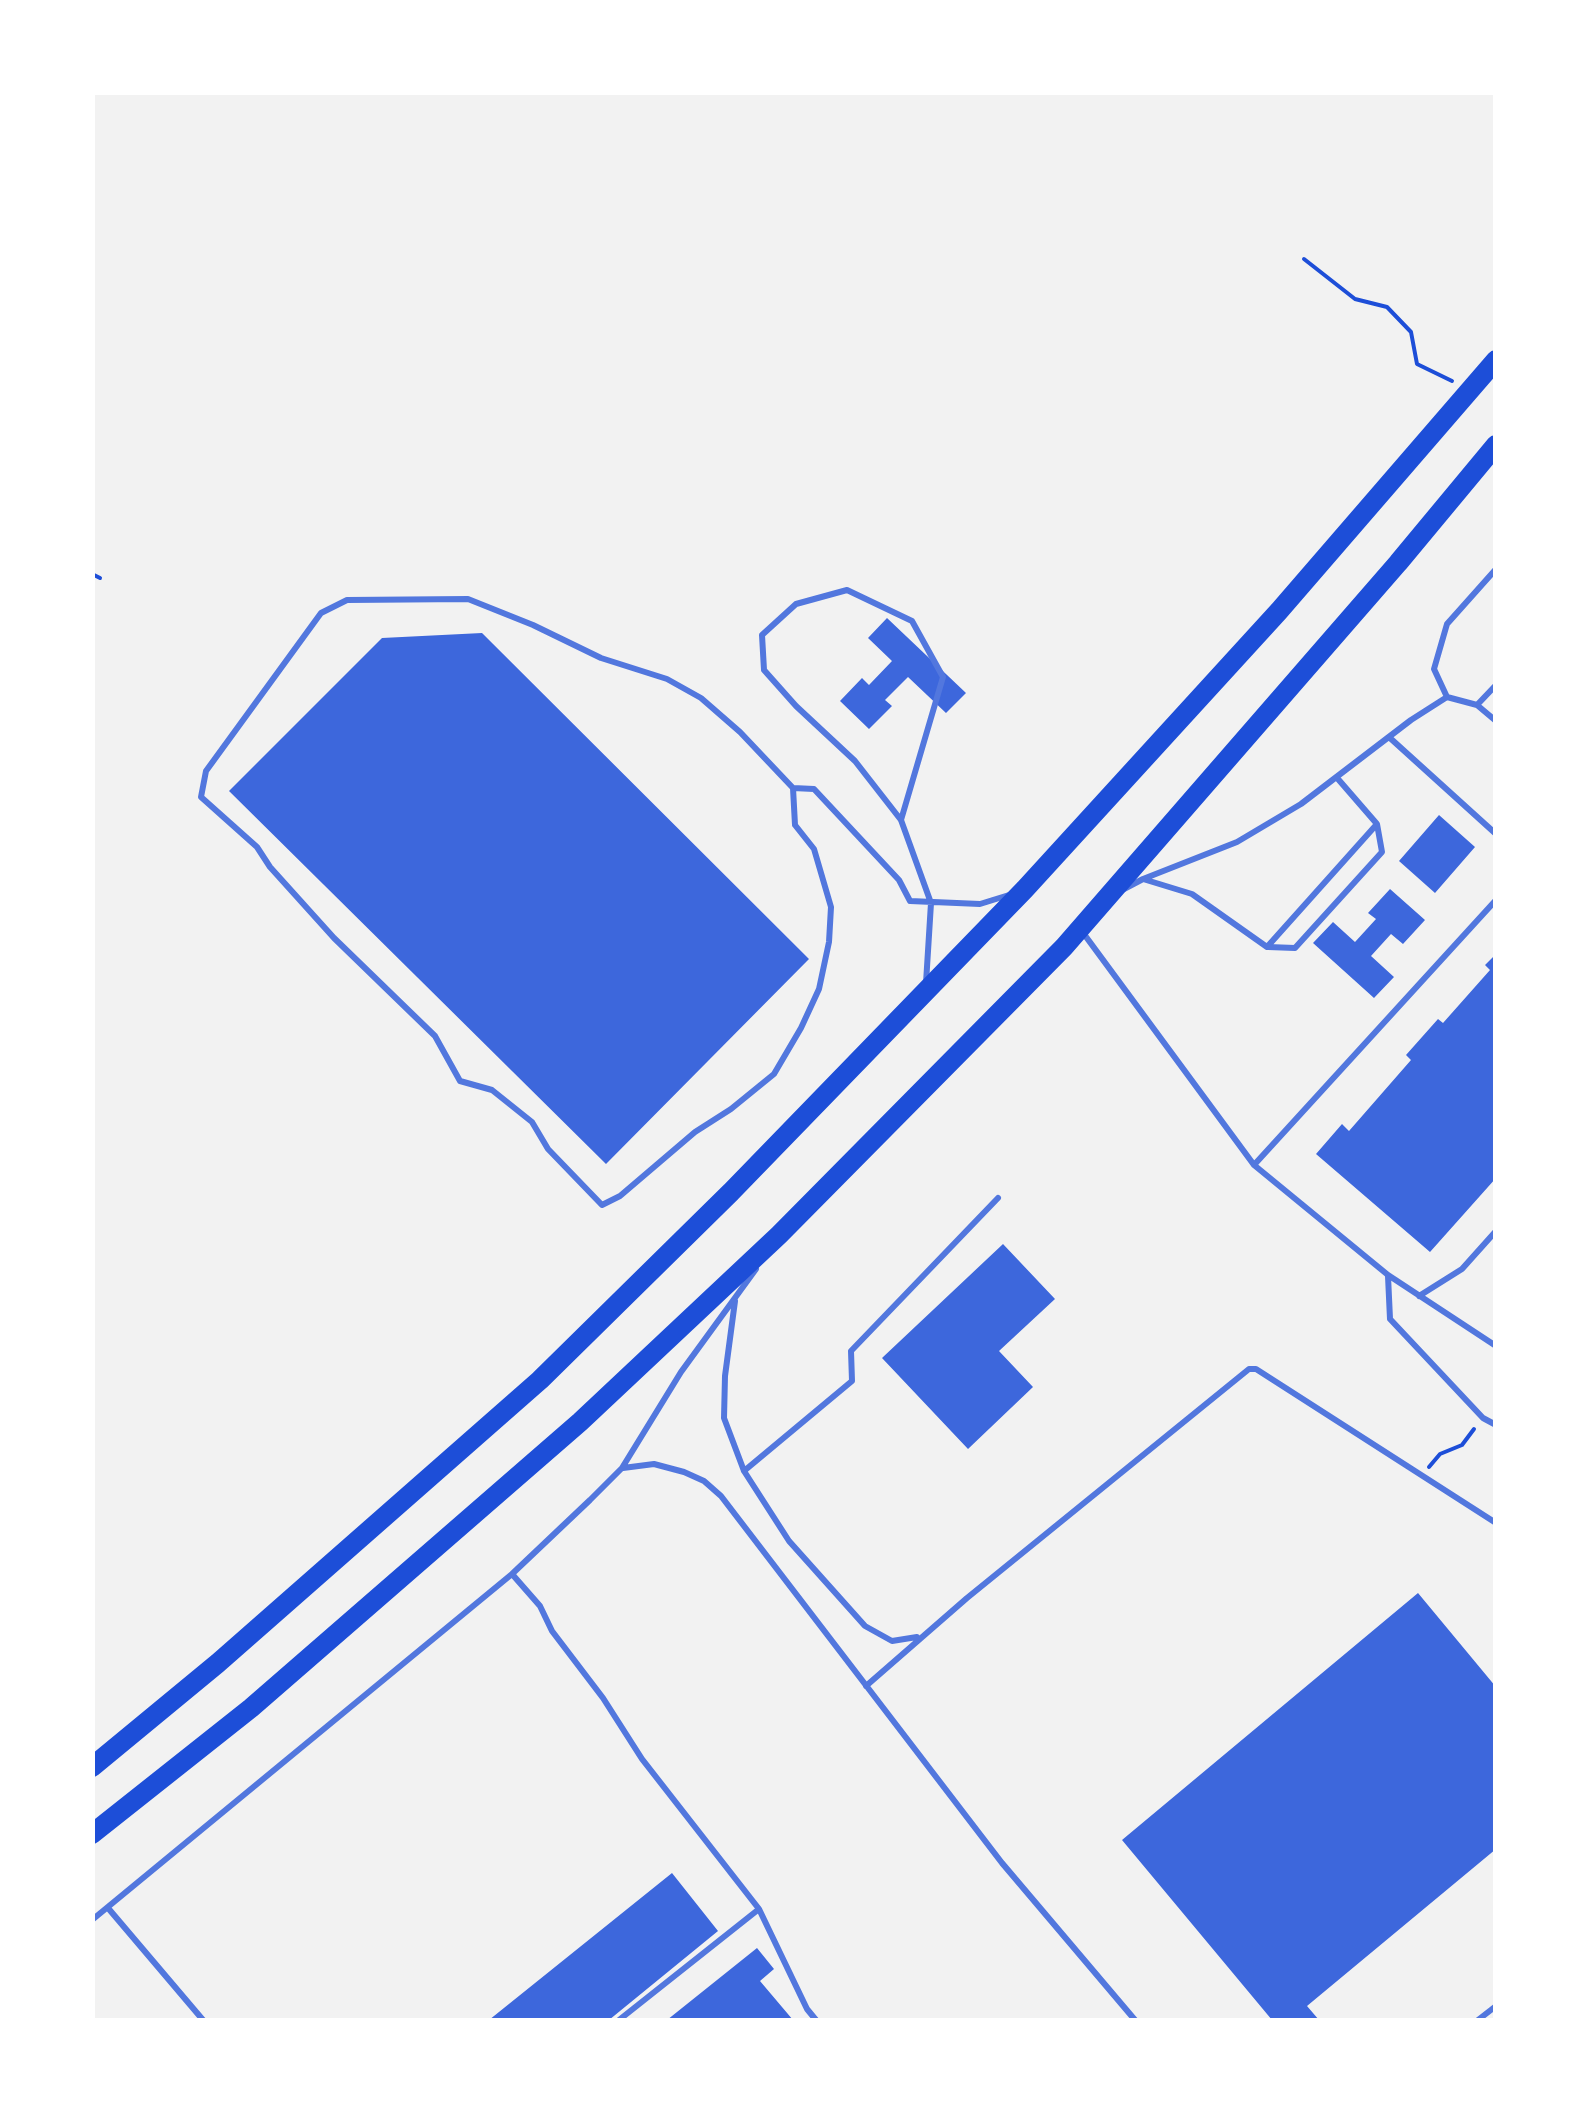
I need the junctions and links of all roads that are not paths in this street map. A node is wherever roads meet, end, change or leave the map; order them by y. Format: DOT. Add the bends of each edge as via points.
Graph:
graph roads {
  1 [pos="1496,360"];
  2 [pos="1496,445"];
  3 [pos="1496,569"];
  4 [pos="1496,685"];
  5 [pos="1447,697"];
  6 [pos="1477,705"];
  7 [pos="1496,721"];
  8 [pos="1390,738"];
  9 [pos="1338,779"];
  10 [pos="792,788"];
  11 [pos="901,820"];
  12 [pos="1377,824"];
  13 [pos="1496,834"];
  14 [pos="1143,879"];
  15 [pos="1025,890"];
  16 [pos="1107,898"];
  17 [pos="1496,900"];
  18 [pos="930,903"];
  19 [pos="1080,928"];
  20 [pos="1266,946"];
  21 [pos="925,994"];
  22 [pos="1254,1164"];
  23 [pos="998,1198"];
  24 [pos="1496,1230"];
  25 [pos="779,1235"];
  26 [pos="1388,1275"];
  27 [pos="1419,1296"];
  28 [pos="735,1300"];
  29 [pos="1496,1346"];
  30 [pos="1496,1425"];
  31 [pos="622,1468"];
  32 [pos="744,1471"];
  33 [pos="1496,1524"];
  34 [pos="512,1574"];
  35 [pos="921,1636"];
  36 [pos="866,1686"];
  37 [pos="92,1766"];
  38 [pos="92,1834"];
  39 [pos="108,1908"];
  40 [pos="759,1909"];
  41 [pos="92,1920"];
  42 [pos="1496,2006"];
  43 [pos="203,2020"];
  44 [pos="619,2020"];
  45 [pos="816,2020"];
  46 [pos="1135,2020"];
  47 [pos="1478,2020"];
  1 -- 15 [label="main road"];
  2 -- 16 [label="main road"];
  3 -- 5 [label="lane" via="1447,624 1434,669"];
  4 -- 6 [label="lane"];
  5 -- 6 [label="lane"];
  5 -- 8 [label="lane"];
  6 -- 7 [label="lane"];
  8 -- 9 [label="lane"];
  8 -- 13 [label="lane"];
  9 -- 12 [label="lane"];
  9 -- 14 [label="lane" via="1237,842"];
  10 -- 10 [label="lane" via="740,732 667,679 468,599 347,600 322,613 262,692 206,770 200,797 257,847 334,938 435,1036 460,1081 492,1090 532,1122 548,1149 602,1205 774,1074 819,990 831,907 814,849 795,826"];
  10 -- 18 [label="lane" via="814,788 900,880 910,901"];
  11 -- 11 [label="lane" via="943,677 912,621 847,590 796,604 762,635 764,670 856,761"];
  11 -- 18 [label="lane"];
  12 -- 20 [label="lane"];
  12 -- 20 [label="lane" via="1382,852 1294,948"];
  14 -- 16 [label="lane"];
  14 -- 20 [label="lane" via="1192,894"];
  15 -- 18 [label="lane" via="980,904"];
  15 -- 21 [label="main road"];
  16 -- 19 [label="main road"];
  17 -- 22 [label="lane"];
  18 -- 21 [label="lane"];
  19 -- 22 [label="lane"];
  19 -- 25 [label="main road"];
  21 -- 37 [label="main road" via="540,1380"];
  22 -- 26 [label="lane"];
  23 -- 32 [label="lane" via="851,1351 852,1381"];
  24 -- 27 [label="lane" via="1462,1270"];
  25 -- 28 [label="lane"];
  25 -- 38 [label="main road" via="580,1422 251,1708"];
  26 -- 27 [label="lane"];
  26 -- 30 [label="lane" via="1390,1319"];
  27 -- 29 [label="lane"];
  28 -- 31 [label="lane"];
  28 -- 32 [label="lane" via="724,1418"];
  31 -- 34 [label="lane"];
  31 -- 36 [label="lane" via="654,1464 684,1472 722,1496"];
  32 -- 35 [label="lane" via="789,1541 865,1626 892,1641"];
  33 -- 35 [label="lane" via="1249,1369"];
  34 -- 39 [label="lane"];
  34 -- 40 [label="lane" via="642,1760"];
  35 -- 36 [label="lane"];
  36 -- 46 [label="lane" via="1002,1864"];
  39 -- 41 [label="lane"];
  39 -- 43 [label="lane"];
  40 -- 44 [label="lane"];
  40 -- 45 [label="lane"];
  42 -- 47 [label="lane"];
}
